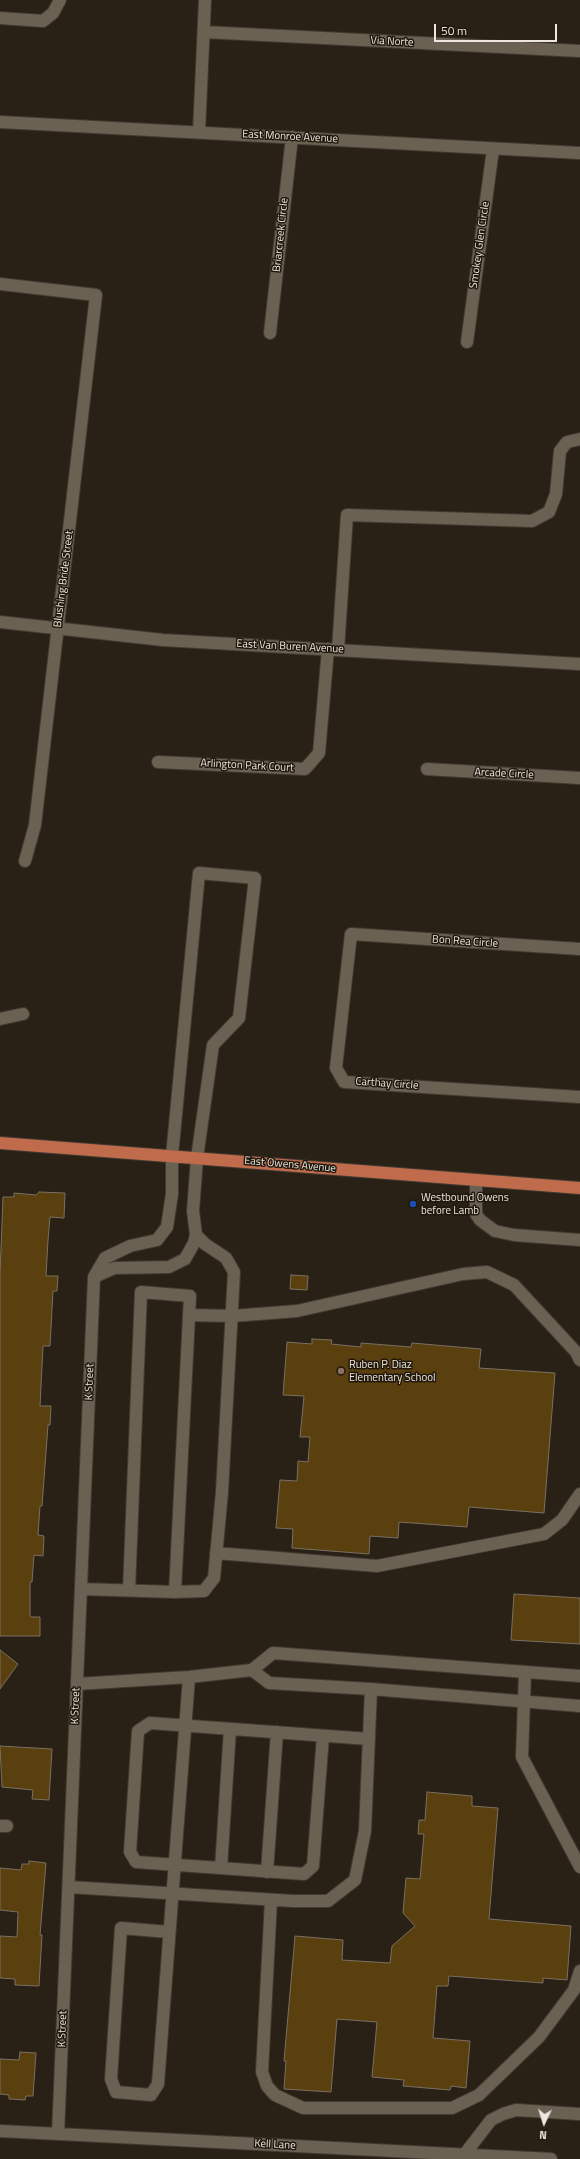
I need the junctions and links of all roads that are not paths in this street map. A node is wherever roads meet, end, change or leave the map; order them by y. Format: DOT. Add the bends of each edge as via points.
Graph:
graph roads {
  1 [pos="60,0"];
  2 [pos="205,0"];
  3 [pos="0,18"];
  4 [pos="204,32"];
  5 [pos="580,51"];
  6 [pos="0,122"];
  7 [pos="199,132"];
  8 [pos="292,137"];
  9 [pos="493,148"];
  10 [pos="580,153"];
  11 [pos="0,284"];
  12 [pos="270,332"];
  13 [pos="467,342"];
  14 [pos="580,439"];
  15 [pos="0,622"];
  16 [pos="58,629"];
  17 [pos="333,649"];
  18 [pos="580,664"];
  19 [pos="158,762"];
  20 [pos="428,769"];
  21 [pos="580,778"];
  22 [pos="25,861"];
  23 [pos="351,934"];
  24 [pos="580,949"];
  25 [pos="23,1014"];
  26 [pos="0,1020"];
  27 [pos="580,1097"];
  28 [pos="0,1143"];
  29 [pos="172,1156"];
  30 [pos="197,1158"];
  31 [pos="476,1180"];
  32 [pos="580,1188"];
  33 [pos="196,1235"];
  34 [pos="580,1240"];
  35 [pos="94,1277"];
  36 [pos="189,1315"];
  37 [pos="232,1316"];
  38 [pos="580,1360"];
  39 [pos="580,1494"];
  40 [pos="216,1553"];
  41 [pos="81,1588"];
  42 [pos="129,1590"];
  43 [pos="175,1592"];
  44 [pos="252,1670"];
  45 [pos="525,1672"];
  46 [pos="580,1676"];
  47 [pos="189,1677"];
  48 [pos="77,1684"];
  49 [pos="371,1688"];
  50 [pos="523,1701"];
  51 [pos="580,1706"];
  52 [pos="185,1726"];
  53 [pos="230,1729"];
  54 [pos="277,1732"];
  55 [pos="323,1736"];
  56 [pos="369,1739"];
  57 [pos="175,1865"];
  58 [pos="580,1867"];
  59 [pos="220,1868"];
  60 [pos="267,1872"];
  61 [pos="69,1887"];
  62 [pos="172,1894"];
  63 [pos="271,1900"];
  64 [pos="169,1932"];
  65 [pos="580,1972"];
  66 [pos="580,2114"];
  67 [pos="0,2131"];
  68 [pos="58,2134"];
  69 [pos="464,2155"];
  70 [pos="551,2159"];
  1 -- 3 [label="street" via="53,13 43,21"];
  2 -- 4 [label="street"];
  4 -- 5 [label="street, Via Norte"];
  4 -- 7 [label="street"];
  6 -- 7 [label="street, East Monroe Avenue"];
  7 -- 8 [label="street, East Monroe Avenue"];
  8 -- 9 [label="street, East Monroe Avenue"];
  8 -- 12 [label="street, Briarcreek Circle"];
  9 -- 10 [label="street, East Monroe Avenue"];
  9 -- 13 [label="street, Smokey Glen Circle"];
  11 -- 16 [label="street, Blushing Bride Street" via="96,295"];
  14 -- 17 [label="street" via="567,442 560,451 556,494 549,512 532,521 347,515"];
  15 -- 16 [label="street, East Van Buren Avenue"];
  16 -- 17 [label="street, East Van Buren Avenue" via="163,640"];
  16 -- 22 [label="street, Blushing Bride Street" via="35,825"];
  17 -- 18 [label="street, East Van Buren Avenue"];
  17 -- 19 [label="street, Arlington Park Court" via="319,753 305,769"];
  20 -- 21 [label="street, Arcade Circle"];
  23 -- 24 [label="street, Bon Rea Circle"];
  23 -- 27 [label="street, Carthay Circle" via="336,1068 344,1082"];
  25 -- 26 [label="street"];
  28 -- 29 [label="main road, East Owens Avenue"];
  29 -- 30 [label="main road, East Owens Avenue"];
  29 -- 30 [label="street, K Street" via="199,873 255,878 239,1018 213,1045"];
  29 -- 35 [label="street, K Street" via="172,1194 167,1227 157,1240 130,1246 105,1258"];
  30 -- 31 [label="main road, East Owens Avenue"];
  30 -- 33 [label="street" via="193,1211"];
  31 -- 32 [label="main road, East Owens Avenue"];
  31 -- 34 [label="street" via="476,1214 495,1231"];
  33 -- 35 [label="street" via="185,1259 169,1266 114,1268"];
  33 -- 37 [label="street" via="226,1258 234,1272"];
  35 -- 41 [label="street, K Street"];
  36 -- 37 [label="street"];
  36 -- 42 [label="street" via="190,1296 141,1292"];
  36 -- 43 [label="street"];
  37 -- 38 [label="street" via="297,1311 463,1274 487,1272 514,1285 576,1352"];
  37 -- 40 [label="street"];
  39 -- 40 [label="street" via="562,1520 544,1534 377,1566"];
  40 -- 43 [label="street" via="214,1578 204,1591"];
  41 -- 42 [label="street"];
  41 -- 48 [label="street, K Street"];
  42 -- 43 [label="street"];
  44 -- 45 [label="street" via="273,1653"];
  44 -- 47 [label="street"];
  44 -- 49 [label="street" via="269,1683"];
  45 -- 46 [label="street"];
  45 -- 50 [label="street"];
  47 -- 48 [label="street"];
  47 -- 52 [label="street"];
  48 -- 61 [label="street, K Street"];
  49 -- 50 [label="street"];
  49 -- 56 [label="street"];
  50 -- 51 [label="street"];
  50 -- 58 [label="street" via="522,1757"];
  52 -- 53 [label="street"];
  52 -- 57 [label="street"];
  52 -- 57 [label="street" via="150,1723 138,1732 130,1852 136,1862"];
  53 -- 54 [label="street"];
  53 -- 59 [label="street"];
  54 -- 55 [label="street"];
  54 -- 60 [label="street"];
  55 -- 56 [label="street"];
  55 -- 60 [label="street" via="313,1866 304,1874"];
  56 -- 63 [label="street" via="364,1831 355,1880 328,1901"];
  57 -- 59 [label="street"];
  57 -- 62 [label="street"];
  59 -- 60 [label="street"];
  61 -- 62 [label="street"];
  61 -- 68 [label="street, K Street"];
  62 -- 63 [label="street"];
  62 -- 64 [label="street"];
  63 -- 65 [label="street" via="262,2072 267,2086 275,2095 303,2108 452,2108 479,2095 539,2037 574,1990"];
  64 -- 64 [label="street" via="158,2084 151,2095 116,2092 112,2079 121,1928"];
  66 -- 69 [label="street" via="516,2110 503,2114 491,2120"];
  67 -- 68 [label="street, Kell Lane"];
  68 -- 69 [label="street, Kell Lane"];
  69 -- 70 [label="street, Kell Lane"];
}
